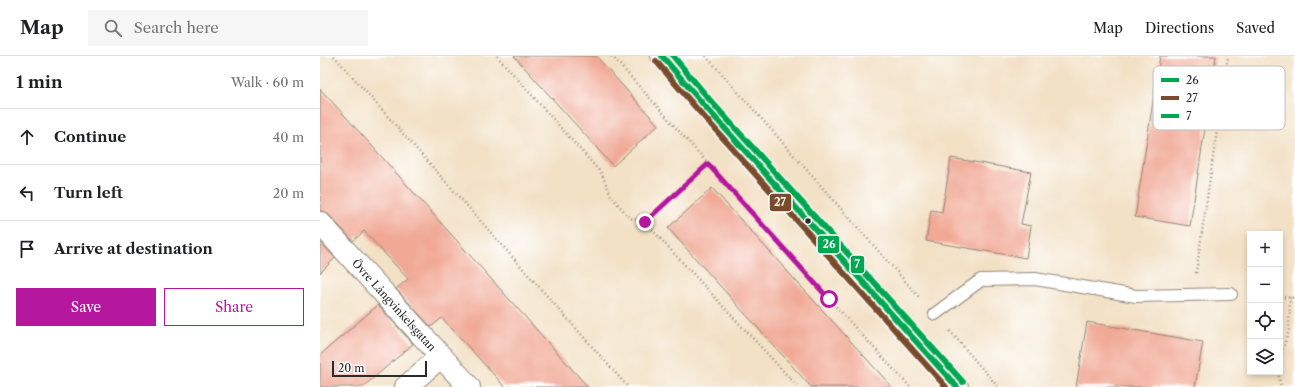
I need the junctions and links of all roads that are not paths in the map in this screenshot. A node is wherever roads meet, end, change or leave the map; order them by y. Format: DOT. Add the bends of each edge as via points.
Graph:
graph roads {
  1 [pos="662,56"];
  2 [pos="320,223"];
  3 [pos="1231,294"];
  4 [pos="935,314"];
  5 [pos="441,356"];
  6 [pos="406,387"];
  7 [pos="469,387"];
  8 [pos="958,387"];
  1 -- 8 [label="street" via="702,104"];
  2 -- 5 [label="street, Övre Långvinkelsgatan"];
  3 -- 4 [label="lane" via="1136,296 1035,279 982,280"];
  5 -- 6 [label="street"];
  5 -- 7 [label="street, Övre Långvinkelsgatan"];
}
